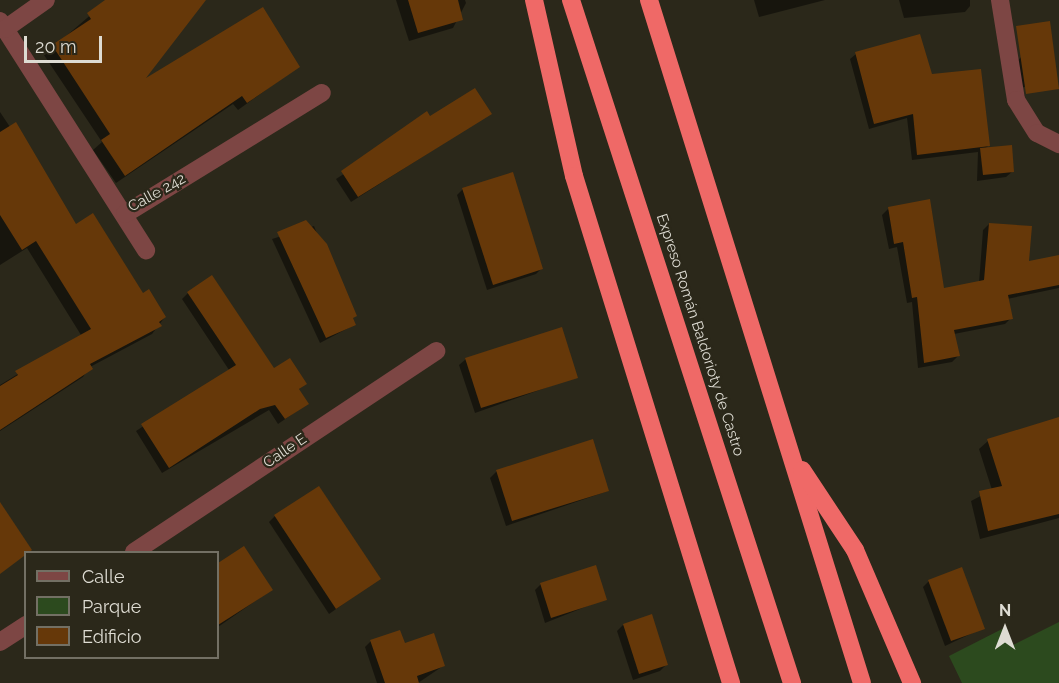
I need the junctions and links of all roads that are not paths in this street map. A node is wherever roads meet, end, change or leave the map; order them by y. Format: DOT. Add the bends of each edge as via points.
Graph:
graph roads {
  1 [pos="46,0"];
  2 [pos="534,0"];
  3 [pos="571,0"];
  4 [pos="649,0"];
  5 [pos="1000,0"];
  6 [pos="3,25"];
  7 [pos="322,93"];
  8 [pos="1059,144"];
  9 [pos="125,214"];
  10 [pos="146,250"];
  11 [pos="436,351"];
  12 [pos="790,451"];
  13 [pos="136,551"];
  14 [pos="24,626"];
  15 [pos="0,642"];
  16 [pos="730,683"];
  17 [pos="792,683"];
  18 [pos="862,683"];
  19 [pos="912,683"];
  1 -- 6 [label="street"];
  2 -- 16 [label="highway" via="574,176"];
  3 -- 17 [label="highway, Expreso Román Baldorioty de Castro"];
  4 -- 12 [label="highway"];
  5 -- 8 [label="street" via="1016,100 1037,133"];
  6 -- 9 [label="street, Calle 242"];
  7 -- 9 [label="street, Calle 242"];
  9 -- 10 [label="street"];
  11 -- 13 [label="street, Calle E"];
  12 -- 18 [label="highway"];
  12 -- 19 [label="highway" via="855,550"];
  14 -- 15 [label="street"];
}
